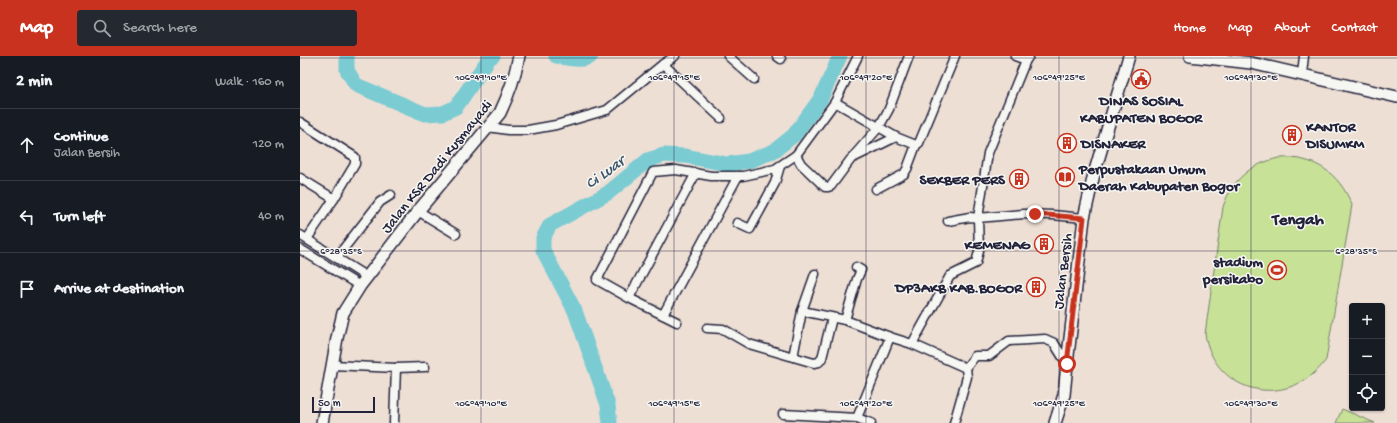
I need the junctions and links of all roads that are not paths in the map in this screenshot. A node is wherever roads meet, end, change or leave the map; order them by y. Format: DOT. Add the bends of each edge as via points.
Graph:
graph roads {
  1 [pos="675,56"];
  2 [pos="728,56"];
  3 [pos="858,56"];
  4 [pos="909,56"];
  5 [pos="955,56"];
  6 [pos="1015,56"];
  7 [pos="1130,56"];
  8 [pos="1190,56"];
  9 [pos="1304,56"];
  10 [pos="1027,58"];
  11 [pos="518,59"];
  12 [pos="663,64"];
  13 [pos="1302,74"];
  14 [pos="754,78"];
  15 [pos="1397,97"];
  16 [pos="835,102"];
  17 [pos="721,118"];
  18 [pos="300,122"];
  19 [pos="488,127"];
  20 [pos="879,127"];
  21 [pos="896,137"];
  22 [pos="916,145"];
  23 [pos="796,155"];
  24 [pos="850,159"];
  25 [pos="780,166"];
  26 [pos="696,173"];
  27 [pos="738,176"];
  28 [pos="300,178"];
  29 [pos="876,189"];
  30 [pos="391,195"];
  31 [pos="334,199"];
  32 [pos="418,211"];
  33 [pos="978,218"];
  34 [pos="1084,218"];
  35 [pos="948,221"];
  36 [pos="737,223"];
  37 [pos="456,234"];
  38 [pos="304,237"];
  39 [pos="300,249"];
  40 [pos="337,257"];
  41 [pos="856,267"];
  42 [pos="815,274"];
  43 [pos="367,277"];
  44 [pos="360,286"];
  45 [pos="629,298"];
  46 [pos="802,311"];
  47 [pos="663,315"];
  48 [pos="832,318"];
  49 [pos="845,320"];
  50 [pos="677,322"];
  51 [pos="707,328"];
  52 [pos="890,337"];
  53 [pos="912,344"];
  54 [pos="793,357"];
  55 [pos="1067,364"];
  56 [pos="332,365"];
  57 [pos="424,367"];
  58 [pos="396,368"];
  59 [pos="966,368"];
  60 [pos="783,414"];
  61 [pos="857,418"];
  62 [pos="322,423"];
  63 [pos="394,423"];
  64 [pos="871,423"];
  65 [pos="954,423"];
  66 [pos="1055,423"];
  1 -- 12 [label="street"];
  2 -- 14 [label="street"];
  3 -- 16 [label="street"];
  4 -- 20 [label="street" via="889,109"];
  5 -- 22 [label="street"];
  6 -- 10 [label="street"];
  7 -- 34 [label="main road, Jalan Bersih" via="1094,174"];
  8 -- 13 [label="main road" via="1252,63"];
  9 -- 13 [label="street"];
  10 -- 33 [label="street" via="988,153"];
  11 -- 19 [label="main road, Jalan KSR Dadi Kusmayadi" via="508,96 500,113"];
  12 -- 17 [label="street"];
  12 -- 19 [label="street" via="607,110 556,125 528,130"];
  13 -- 15 [label="main road"];
  16 -- 20 [label="street"];
  16 -- 23 [label="street"];
  18 -- 31 [label="street" via="355,157 354,164"];
  19 -- 32 [label="main road, Jalan KSR Dadi Kusmayadi"];
  20 -- 21 [label="street"];
  20 -- 24 [label="street"];
  21 -- 22 [label="street"];
  21 -- 24 [label="street"];
  22 -- 29 [label="street" via="904,174"];
  23 -- 24 [label="street" via="821,185 828,188"];
  23 -- 25 [label="street"];
  25 -- 27 [label="street"];
  25 -- 36 [label="street" via="775,183 750,229"];
  26 -- 27 [label="street"];
  26 -- 45 [label="street"];
  26 -- 45 [label="street" via="676,170 653,172 597,280"];
  27 -- 47 [label="street"];
  28 -- 31 [label="street"];
  30 -- 40 [label="street" via="380,202"];
  31 -- 38 [label="street"];
  32 -- 37 [label="street"];
  32 -- 43 [label="main road, Jalan KSR Dadi Kusmayadi"];
  33 -- 34 [label="street" via="1035,214"];
  33 -- 35 [label="street"];
  33 -- 53 [label="street" via="979,251 976,263 950,276"];
  34 -- 55 [label="main road, Jalan Bersih"];
  38 -- 40 [label="street"];
  39 -- 44 [label="street"];
  40 -- 43 [label="street"];
  41 -- 49 [label="street" via="861,272"];
  42 -- 46 [label="street"];
  43 -- 44 [label="main road, Jalan KSR Dadi Kusmayadi"];
  44 -- 56 [label="main road, Jalan KSR Dadi Kusmayadi" via="343,313"];
  45 -- 47 [label="street"];
  46 -- 48 [label="street"];
  46 -- 54 [label="street"];
  47 -- 50 [label="street"];
  48 -- 49 [label="street"];
  48 -- 54 [label="street" via="819,362"];
  49 -- 52 [label="street"];
  51 -- 54 [label="street" via="723,329 750,344"];
  52 -- 53 [label="street"];
  52 -- 61 [label="street"];
  53 -- 59 [label="street"];
  55 -- 59 [label="street" via="1054,343 1045,339 1009,341 989,356 975,356"];
  55 -- 66 [label="main road, Jalan Bersih" via="1064,395"];
  56 -- 58 [label="street"];
  56 -- 62 [label="main road, Jalan KSR Dadi Kusmayadi"];
  57 -- 58 [label="street"];
  58 -- 63 [label="street"];
  59 -- 65 [label="street" via="967,377"];
  60 -- 61 [label="street"];
  61 -- 64 [label="street"];
}
